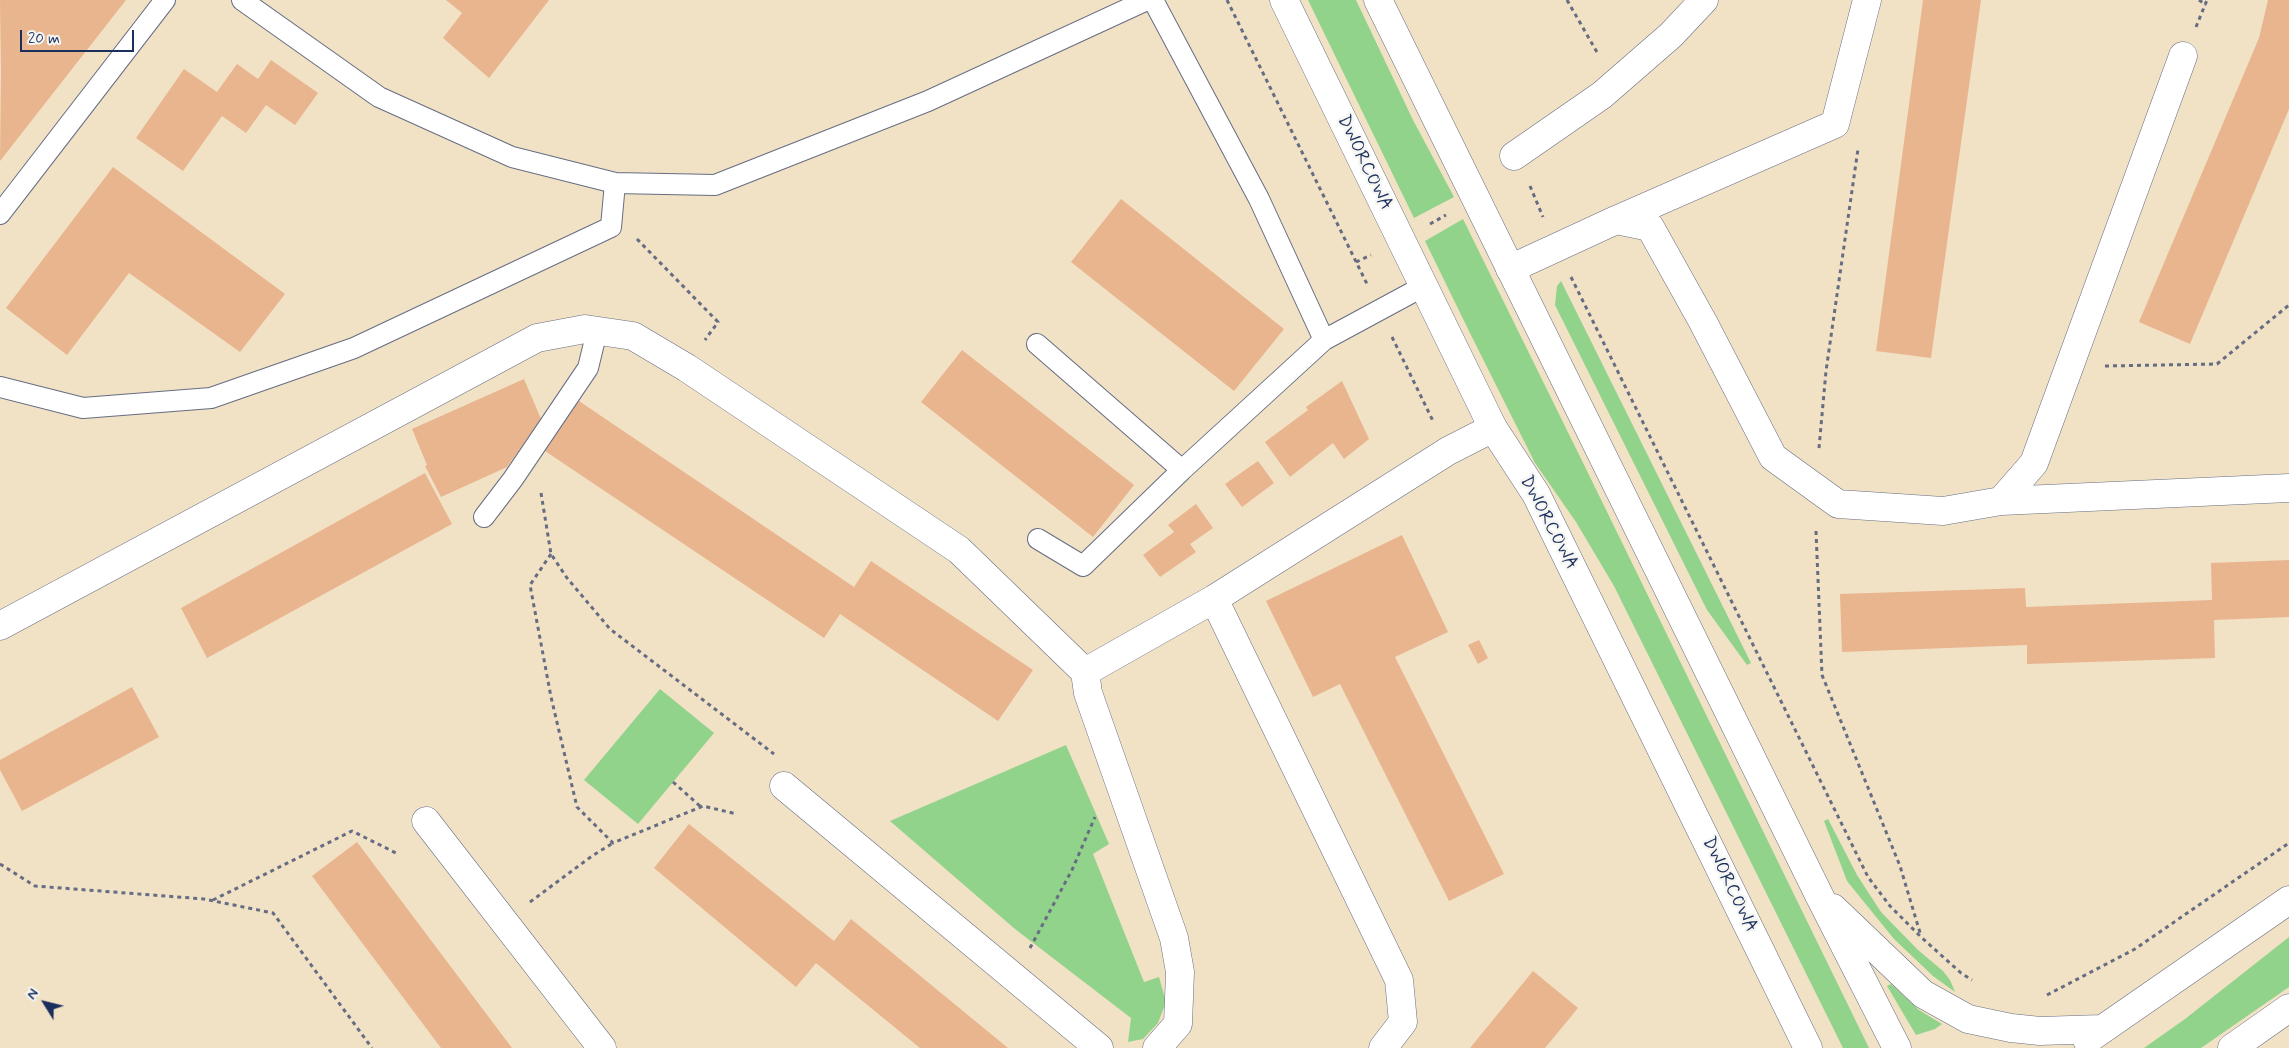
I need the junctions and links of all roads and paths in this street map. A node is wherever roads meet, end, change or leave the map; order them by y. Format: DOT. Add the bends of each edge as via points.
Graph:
graph roads {
  1 [pos="164,0"];
  2 [pos="242,0"];
  3 [pos="1147,0"];
  4 [pos="1153,0"];
  5 [pos="1227,0"];
  6 [pos="1284,0"];
  7 [pos="1378,0"];
  8 [pos="1567,0"];
  9 [pos="1704,0"];
  10 [pos="1867,0"];
  11 [pos="2199,0"];
  12 [pos="2206,5"];
  13 [pos="2183,56"];
  14 [pos="1615,83"];
  15 [pos="1514,156"];
  16 [pos="1527,180"];
  17 [pos="615,183"];
  18 [pos="612,213"];
  19 [pos="0,214"];
  20 [pos="1616,220"];
  21 [pos="1556,247"];
  22 [pos="1510,269"];
  23 [pos="1424,286"];
  24 [pos="2289,305"];
  25 [pos="1379,310"];
  26 [pos="718,322"];
  27 [pos="597,331"];
  28 [pos="1324,340"];
  29 [pos="1037,344"];
  30 [pos="2070,366"];
  31 [pos="0,387"];
  32 [pos="1493,428"];
  33 [pos="1448,451"];
  34 [pos="1182,470"];
  35 [pos="2289,488"];
  36 [pos="540,490"];
  37 [pos="2001,501"];
  38 [pos="484,517"];
  39 [pos="1038,539"];
  40 [pos="551,554"];
  41 [pos="1214,599"];
  42 [pos="0,626"];
  43 [pos="1085,672"];
  44 [pos="775,754"];
  45 [pos="673,782"];
  46 [pos="1120,782"];
  47 [pos="784,786"];
  48 [pos="701,807"];
  49 [pos="738,814"];
  50 [pos="426,821"];
  51 [pos="613,843"];
  52 [pos="2289,843"];
  53 [pos="398,854"];
  54 [pos="0,864"];
  55 [pos="1819,895"];
  56 [pos="213,900"];
  57 [pos="2289,900"];
  58 [pos="525,907"];
  59 [pos="1029,949"];
  60 [pos="1974,981"];
  61 [pos="2042,998"];
  62 [pos="2289,1008"];
  63 [pos="2102,1029"];
  64 [pos="372,1048"];
  65 [pos="602,1048"];
  66 [pos="1099,1048"];
  67 [pos="1157,1048"];
  68 [pos="1383,1048"];
  69 [pos="1808,1048"];
  70 [pos="1897,1048"];
  71 [pos="2075,1048"];
  72 [pos="2232,1048"];
  1 -- 19 [label="lane"];
  2 -- 17 [label="lane" via="379,97 512,157"];
  3 -- 17 [label="lane" via="928,102 715,185"];
  4 -- 28 [label="lane" via="1258,199"];
  5 -- 25 [label="path"];
  6 -- 23 [label="street, DWORCOWA"];
  7 -- 22 [label="street"];
  8 -- 14 [label="path"];
  9 -- 14 [label="street" via="1671,35"];
  10 -- 20 [label="street" via="1835,124"];
  11 -- 12 [label="path"];
  13 -- 30 [label="street"];
  14 -- 15 [label="street"];
  16 -- 21 [label="path"];
  17 -- 18 [label="lane"];
  18 -- 26 [label="path"];
  18 -- 31 [label="lane" via="611,227 354,348 211,398 84,408"];
  20 -- 21 [label="street"];
  20 -- 37 [label="street" via="1650,226 1773,457 1838,504 1942,511"];
  21 -- 22 [label="street"];
  21 -- 60 [label="path" via="1868,877 1890,906 1921,937"];
  22 -- 55 [label="street"];
  23 -- 25 [label="lane"];
  23 -- 32 [label="street, DWORCOWA"];
  24 -- 30 [label="path" via="2217,364"];
  25 -- 28 [label="lane"];
  25 -- 33 [label="path"];
  27 -- 38 [label="lane" via="588,368"];
  27 -- 42 [label="street" via="585,329 537,338"];
  27 -- 43 [label="street" via="633,336 686,368 959,550"];
  28 -- 34 [label="lane"];
  29 -- 34 [label="lane"];
  30 -- 37 [label="street" via="2034,463"];
  32 -- 33 [label="street"];
  32 -- 69 [label="street, DWORCOWA" via="1536,494"];
  33 -- 41 [label="street"];
  34 -- 39 [label="lane" via="1083,566"];
  35 -- 37 [label="street"];
  36 -- 40 [label="path"];
  40 -- 44 [label="path" via="610,629"];
  40 -- 51 [label="path" via="530,585 550,697 577,807"];
  41 -- 43 [label="street"];
  41 -- 68 [label="street" via="1399,980 1403,1022"];
  43 -- 46 [label="street" via="1088,693"];
  45 -- 48 [label="path"];
  46 -- 59 [label="path" via="1096,814 1072,870"];
  46 -- 67 [label="street" via="1174,938 1180,972 1178,1024"];
  47 -- 66 [label="street"];
  48 -- 49 [label="path"];
  48 -- 51 [label="path"];
  50 -- 65 [label="street"];
  51 -- 58 [label="path"];
  52 -- 61 [label="path" via="2135,949"];
  53 -- 56 [label="path" via="352,831"];
  54 -- 56 [label="path" via="35,886"];
  55 -- 63 [label="street" via="1923,994 1968,1019 2011,1028"];
  55 -- 70 [label="street"];
  56 -- 64 [label="path" via="274,914"];
  57 -- 63 [label="street"];
  62 -- 72 [label="street"];
  63 -- 71 [label="street"];
}
